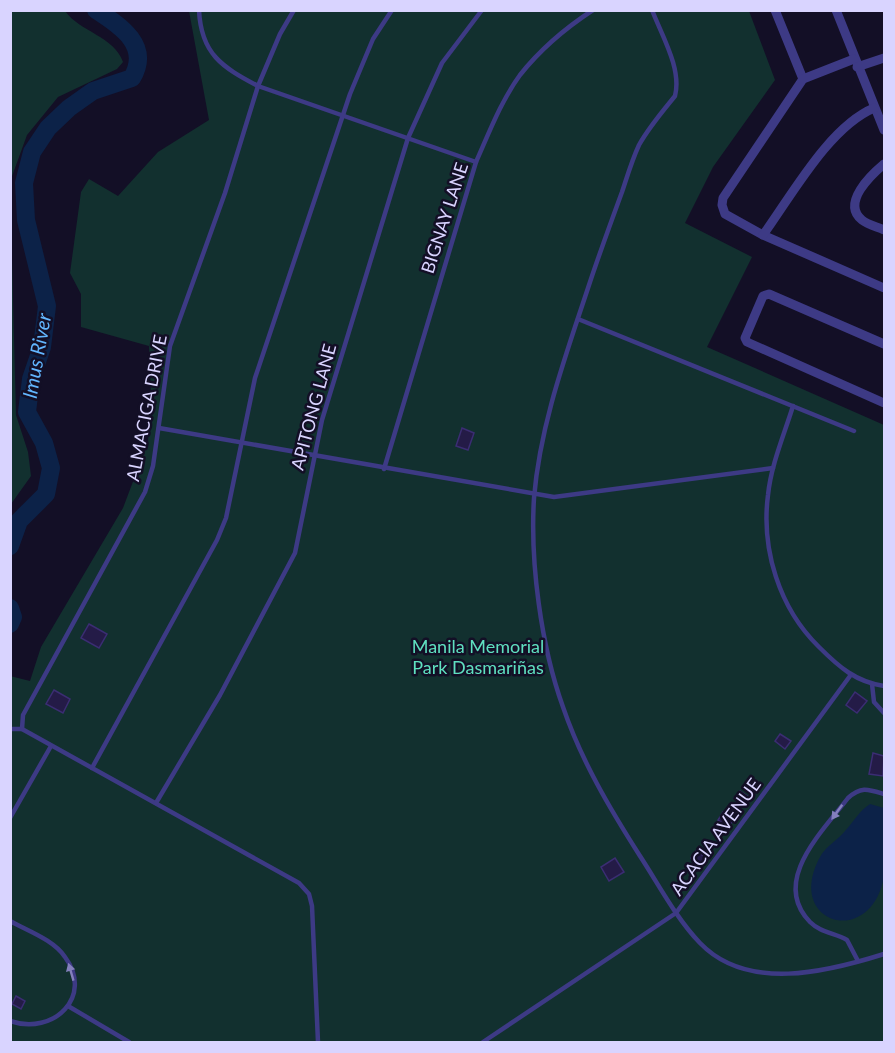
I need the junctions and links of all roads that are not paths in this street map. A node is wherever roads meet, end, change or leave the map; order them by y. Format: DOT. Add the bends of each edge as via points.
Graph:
graph roads {
  1 [pos="199,10"];
  2 [pos="294,10"];
  3 [pos="392,10"];
  4 [pos="482,10"];
  5 [pos="593,10"];
  6 [pos="652,10"];
  7 [pos="775,10"];
  8 [pos="836,10"];
  9 [pos="885,58"];
  10 [pos="856,63"];
  11 [pos="803,79"];
  12 [pos="258,86"];
  13 [pos="874,108"];
  14 [pos="344,116"];
  15 [pos="885,130"];
  16 [pos="408,138"];
  17 [pos="476,162"];
  18 [pos="885,164"];
  19 [pos="885,230"];
  20 [pos="763,235"];
  21 [pos="885,288"];
  22 [pos="578,319"];
  23 [pos="885,345"];
  24 [pos="885,403"];
  25 [pos="793,406"];
  26 [pos="159,428"];
  27 [pos="854,431"];
  28 [pos="241,443"];
  29 [pos="313,456"];
  30 [pos="773,468"];
  31 [pos="384,469"];
  32 [pos="534,496"];
  33 [pos="850,675"];
  34 [pos="872,684"];
  35 [pos="885,686"];
  36 [pos="885,713"];
  37 [pos="10,729"];
  38 [pos="22,729"];
  39 [pos="51,746"];
  40 [pos="92,768"];
  41 [pos="885,794"];
  42 [pos="156,803"];
  43 [pos="10,818"];
  44 [pos="676,913"];
  45 [pos="10,921"];
  46 [pos="885,954"];
  47 [pos="858,961"];
  48 [pos="68,1006"];
  49 [pos="10,1021"];
  50 [pos="129,1042"];
  51 [pos="318,1042"];
  52 [pos="483,1042"];
  1 -- 12 [label="lane" via="200,29 208,49 224,66"];
  2 -- 12 [label="lane, ALMACIGA DRIVE"];
  3 -- 14 [label="lane" via="373,39"];
  4 -- 16 [label="lane, APITONG LANE" via="442,63"];
  5 -- 17 [label="lane, BIGNAY LANE" via="520,75"];
  6 -- 22 [label="lane" via="676,74 677,89 637,149"];
  7 -- 11 [label="street"];
  8 -- 10 [label="street"];
  9 -- 10 [label="street"];
  10 -- 11 [label="street"];
  10 -- 13 [label="street"];
  11 -- 20 [label="street" via="723,198 725,214"];
  12 -- 14 [label="lane"];
  12 -- 26 [label="lane, ALMACIGA DRIVE" via="225,193 170,346"];
  13 -- 15 [label="street"];
  13 -- 20 [label="street" via="859,114 834,136"];
  14 -- 16 [label="lane"];
  14 -- 28 [label="lane" via="255,378"];
  16 -- 17 [label="lane"];
  16 -- 29 [label="lane, APITONG LANE"];
  17 -- 31 [label="lane, BIGNAY LANE"];
  18 -- 19 [label="street" via="868,180 854,204 862,221"];
  20 -- 21 [label="street"];
  22 -- 25 [label="lane"];
  22 -- 32 [label="lane" via="546,428"];
  23 -- 24 [label="street" via="769,294 763,296 745,338"];
  25 -- 27 [label="lane"];
  25 -- 30 [label="lane"];
  26 -- 28 [label="lane"];
  26 -- 38 [label="lane, ALMACIGA DRIVE" via="145,492 23,714"];
  28 -- 29 [label="lane"];
  28 -- 40 [label="lane" via="226,518 217,540"];
  29 -- 31 [label="lane"];
  29 -- 42 [label="lane, APITONG LANE" via="295,553 220,695"];
  30 -- 32 [label="lane" via="554,497"];
  30 -- 33 [label="lane" via="766,534 774,572 798,621 814,642"];
  31 -- 32 [label="lane"];
  32 -- 44 [label="lane" via="540,601 563,708 606,800"];
  33 -- 34 [label="lane"];
  33 -- 44 [label="lane, ACACIA AVENUE"];
  34 -- 35 [label="lane"];
  34 -- 36 [label="lane" via="874,702"];
  37 -- 38 [label="lane"];
  38 -- 39 [label="lane"];
  39 -- 40 [label="lane"];
  39 -- 43 [label="lane"];
  40 -- 42 [label="lane"];
  41 -- 47 [label="lane, one-way" via="865,788 856,790 805,857 796,881 801,909 810,922 823,932 848,940"];
  42 -- 51 [label="lane" via="299,883 309,894"];
  44 -- 47 [label="lane" via="713,955 768,976"];
  44 -- 52 [label="lane, ACACIA AVENUE"];
  48 -- 45 [label="lane, one-way" via="74,983 65,956"];
  46 -- 47 [label="lane"];
  48 -- 49 [label="lane" via="57,1018 43,1024"];
  48 -- 50 [label="lane"];
}
